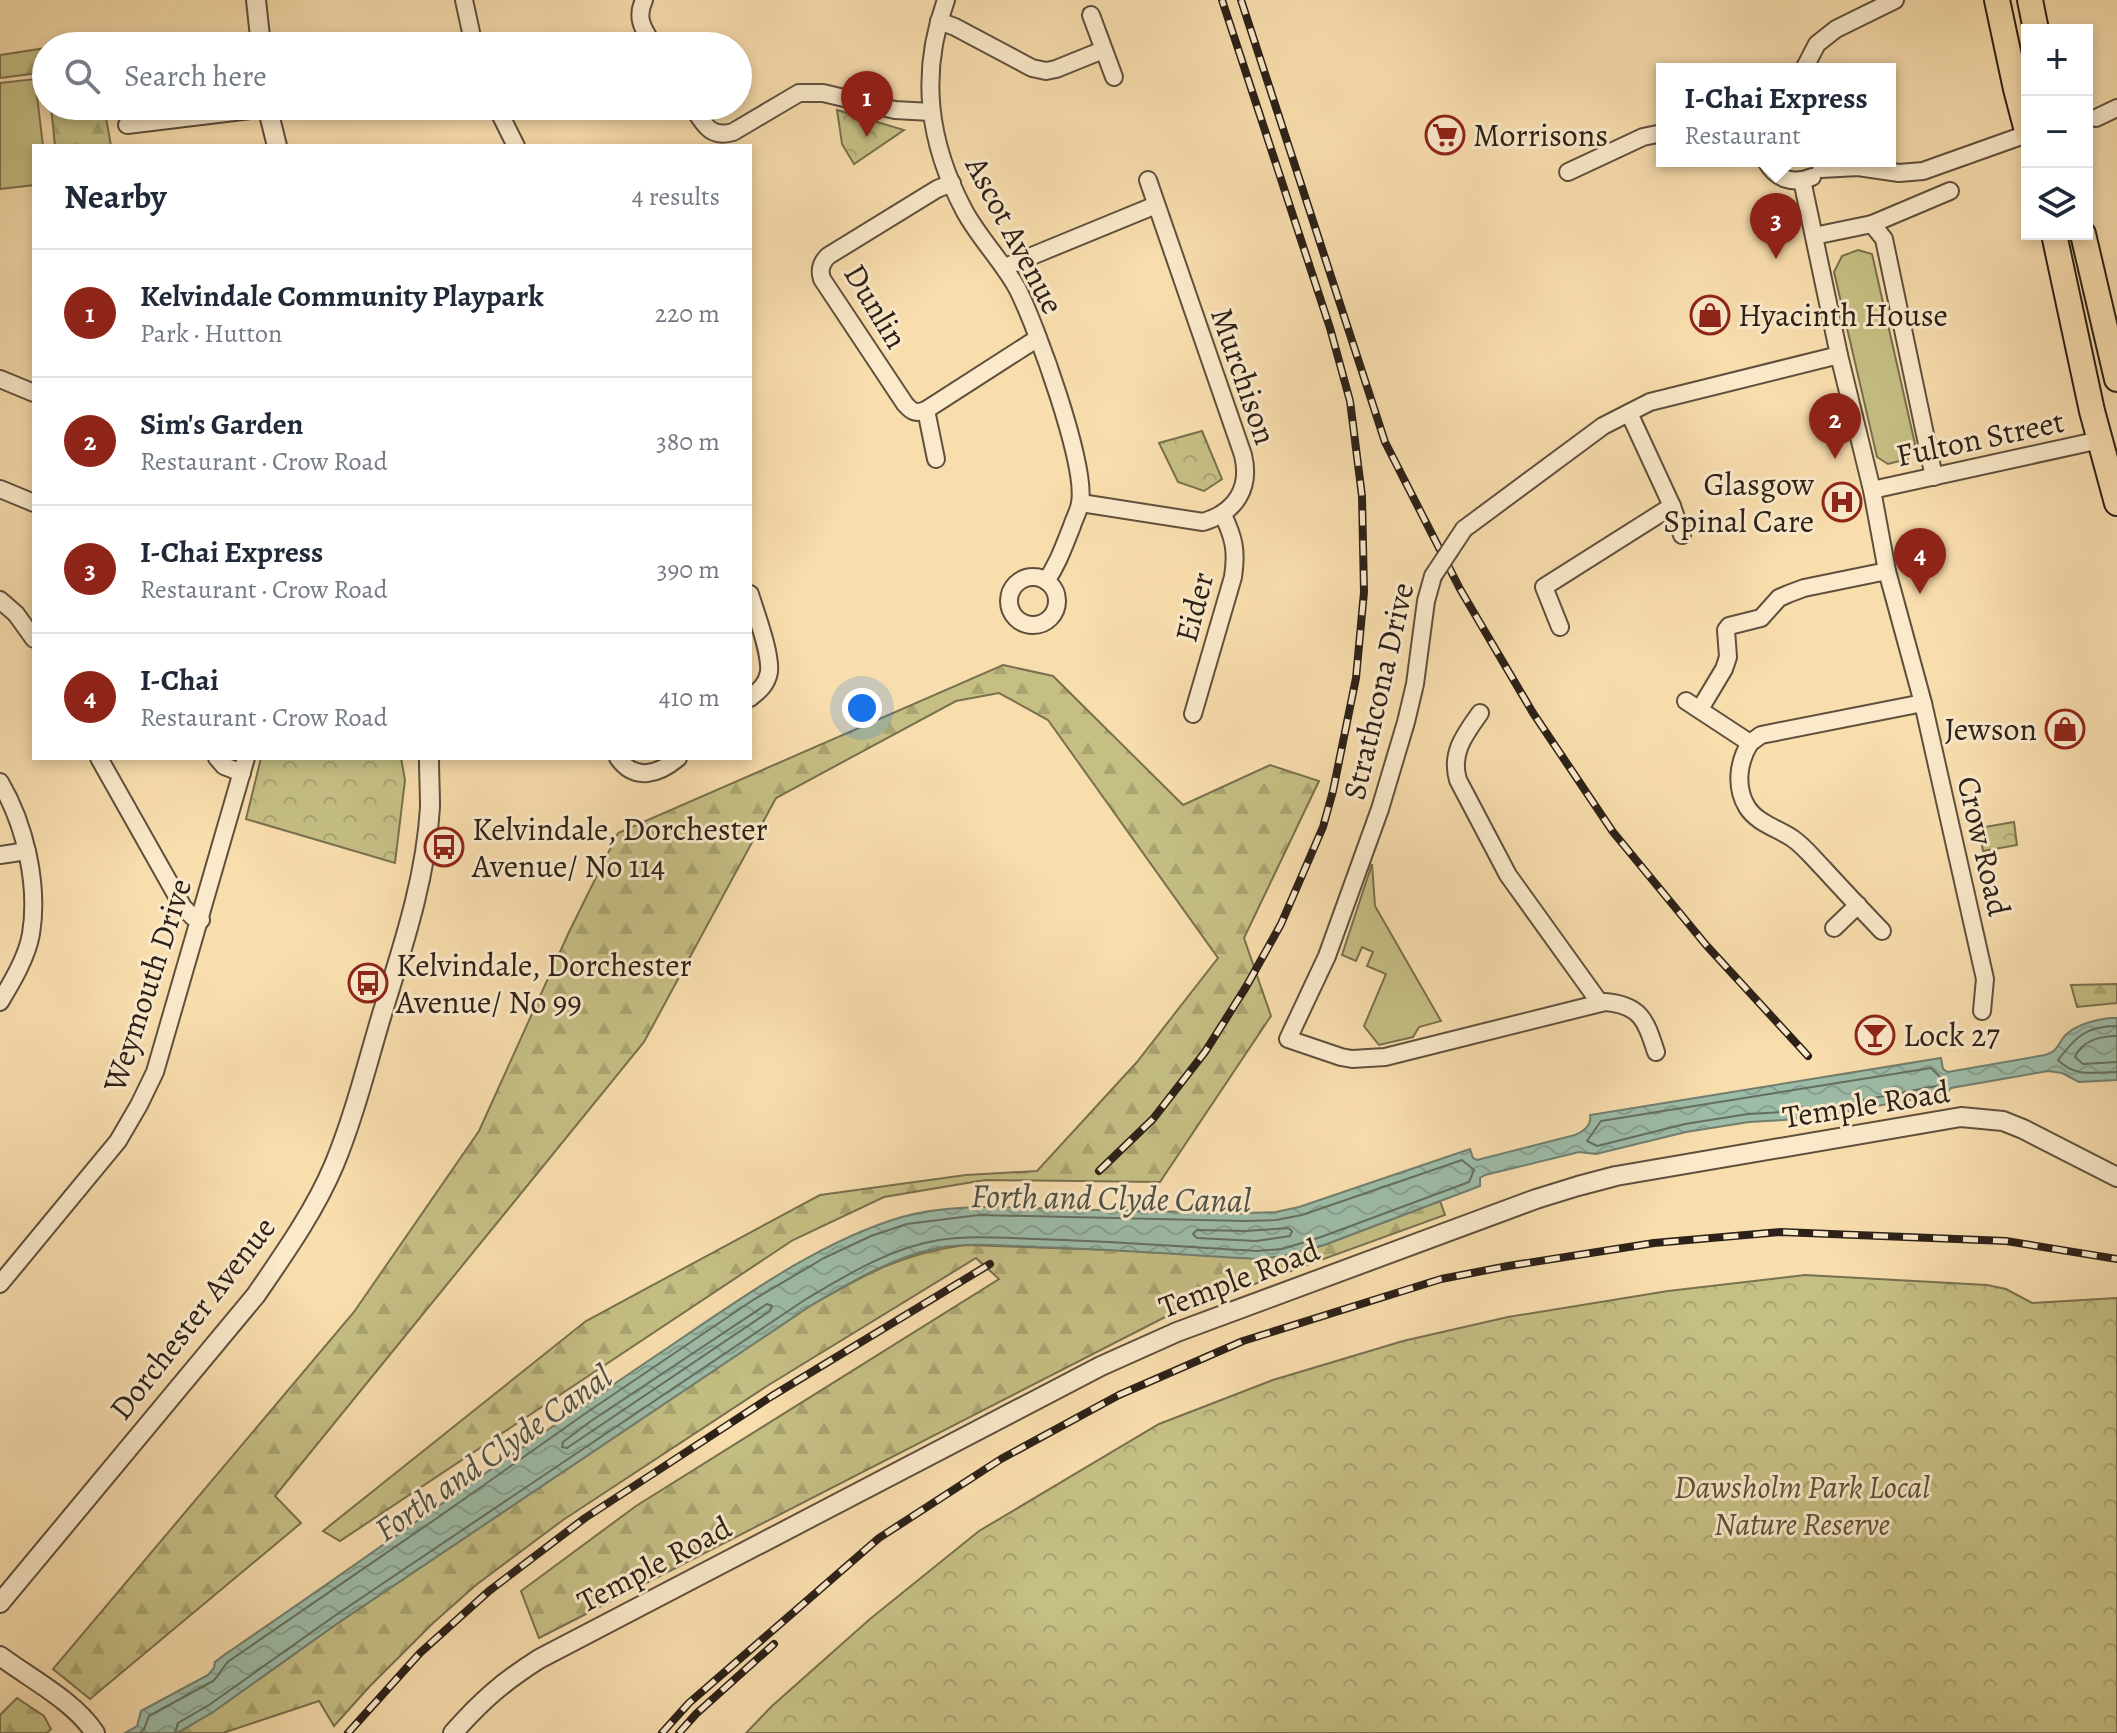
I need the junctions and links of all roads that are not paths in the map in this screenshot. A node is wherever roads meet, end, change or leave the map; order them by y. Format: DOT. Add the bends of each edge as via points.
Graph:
graph roads {
  1 [pos="256,0"];
  2 [pos="464,0"];
  3 [pos="644,0"];
  4 [pos="946,0"];
  5 [pos="1895,0"];
  6 [pos="1997,0"];
  7 [pos="2030,0"];
  8 [pos="1091,15"];
  9 [pos="939,21"];
  10 [pos="2035,24"];
  11 [pos="259,32"];
  12 [pos="471,32"];
  13 [pos="645,32"];
  14 [pos="1103,50"];
  15 [pos="1807,63"];
  16 [pos="1114,77"];
  17 [pos="2117,108"];
  18 [pos="2021,109"];
  19 [pos="931,112"];
  20 [pos="2096,118"];
  21 [pos="166,120"];
  22 [pos="271,120"];
  23 [pos="503,120"];
  24 [pos="702,120"];
  25 [pos="127,125"];
  26 [pos="1656,134"];
  27 [pos="2021,134"];
  28 [pos="277,144"];
  29 [pos="515,144"];
  30 [pos="1770,167"];
  31 [pos="1822,167"];
  32 [pos="1869,167"];
  33 [pos="1568,172"];
  34 [pos="1148,180"];
  35 [pos="1802,180"];
  36 [pos="952,183"];
  37 [pos="1950,191"];
  38 [pos="1156,205"];
  39 [pos="1872,224"];
  40 [pos="1814,236"];
  41 [pos="2055,240"];
  42 [pos="2084,240"];
  43 [pos="1005,267"];
  44 [pos="1038,338"];
  45 [pos="1839,355"];
  46 [pos="0,379"];
  47 [pos="2117,379"];
  48 [pos="32,392"];
  49 [pos="926,410"];
  50 [pos="1629,413"];
  51 [pos="2108,438"];
  52 [pos="936,459"];
  53 [pos="1934,477"];
  54 [pos="0,489"];
  55 [pos="1872,490"];
  56 [pos="32,502"];
  57 [pos="1081,503"];
  58 [pos="2117,503"];
  59 [pos="1672,506"];
  60 [pos="1223,515"];
  61 [pos="1682,535"];
  62 [pos="1887,571"];
  63 [pos="1046,581"];
  64 [pos="0,600"];
  65 [pos="752,601"];
  66 [pos="1560,627"];
  67 [pos="32,636"];
  68 [pos="752,696"];
  69 [pos="1923,703"];
  70 [pos="1480,713"];
  71 [pos="1193,714"];
  72 [pos="1750,743"];
  73 [pos="100,760"];
  74 [pos="219,760"];
  75 [pos="429,760"];
  76 [pos="620,760"];
  77 [pos="675,760"];
  78 [pos="244,766"];
  79 [pos="0,782"];
  80 [pos="27,851"];
  81 [pos="0,855"];
  82 [pos="1858,905"];
  83 [pos="201,920"];
  84 [pos="1834,928"];
  85 [pos="1882,931"];
  86 [pos="0,1002"];
  87 [pos="1600,1003"];
  88 [pos="1982,1011"];
  89 [pos="1656,1052"];
  90 [pos="2117,1177"];
  91 [pos="0,1284"];
  92 [pos="0,1603"];
  93 [pos="0,1656"];
  94 [pos="90,1726"];
  95 [pos="453,1733"];
  1 -- 11 [label="street"];
  2 -- 12 [label="street"];
  3 -- 13 [label="street" via="639,16"];
  4 -- 9 [label="street, Ascot Avenue"];
  5 -- 15 [label="street" via="1836,29 1817,44"];
  6 -- 18 [label="main road"];
  7 -- 10 [label="main road"];
  8 -- 14 [label="street"];
  9 -- 14 [label="street" via="1039,70 1056,69"];
  9 -- 19 [label="street, Ascot Avenue"];
  14 -- 16 [label="street"];
  17 -- 20 [label="street"];
  19 -- 24 [label="street" via="799,93 724,135"];
  19 -- 36 [label="street, Ascot Avenue"];
  21 -- 25 [label="street"];
  22 -- 28 [label="street"];
  23 -- 29 [label="street"];
  26 -- 33 [label="street"];
  27 -- 32 [label="street" via="1923,171"];
  30 -- 35 [label="street" via="1782,178"];
  31 -- 35 [label="street"];
  34 -- 38 [label="street, Murchison"];
  35 -- 40 [label="street, Crow Road"];
  36 -- 43 [label="street, Ascot Avenue" via="966,213"];
  36 -- 49 [label="street, Dunlin" via="828,256 820,273 905,404 916,413"];
  37 -- 39 [label="street"];
  38 -- 43 [label="street"];
  38 -- 60 [label="street, Murchison" via="1246,464 1237,500"];
  39 -- 40 [label="street"];
  39 -- 53 [label="street" via="1884,239"];
  40 -- 45 [label="street, Crow Road"];
  41 -- 51 [label="main road" via="2092,411"];
  42 -- 47 [label="main road"];
  43 -- 44 [label="street, Ascot Avenue"];
  44 -- 49 [label="street"];
  44 -- 57 [label="street, Ascot Avenue" via="1071,440"];
  45 -- 50 [label="street, Strathcona Drive" via="1650,402"];
  45 -- 55 [label="street, Crow Road"];
  46 -- 48 [label="street"];
  49 -- 52 [label="street"];
  50 -- 59 [label="street"];
  50 -- 87 [label="street, Strathcona Drive, bridge" via="1603,426 1464,529 1433,576 1415,684 1380,809 1327,956 1288,1039 1341,1057 1385,1057"];
  51 -- 53 [label="street, Fulton Street"];
  51 -- 58 [label="main road"];
  53 -- 55 [label="street, Fulton Street"];
  54 -- 56 [label="street"];
  55 -- 62 [label="street, Crow Road"];
  57 -- 60 [label="street" via="1196,522"];
  57 -- 63 [label="street, Ascot Avenue"];
  59 -- 61 [label="street"];
  59 -- 66 [label="street" via="1544,587"];
  60 -- 71 [label="street, Eider" via="1236,558"];
  62 -- 69 [label="street, Crow Road"];
  62 -- 72 [label="street" via="1804,588 1779,598 1761,618 1729,626 1724,669 1693,705"];
  64 -- 67 [label="street"];
  65 -- 68 [label="street" via="769,671"];
  69 -- 72 [label="street" via="1761,735"];
  69 -- 88 [label="street, Crow Road" via="1985,979"];
  70 -- 87 [label="street" via="1460,744 1458,780 1508,875"];
  72 -- 82 [label="street" via="1739,774 1745,805 1799,844"];
  73 -- 83 [label="street" via="183,907"];
  74 -- 78 [label="street" via="224,766"];
  75 -- 92 [label="street, Dorchester Avenue" via="430,807 410,924 349,1122 314,1205 256,1295"];
  76 -- 77 [label="street" via="629,769 649,774"];
  78 -- 83 [label="street, Weymouth Drive"];
  79 -- 80 [label="street"];
  80 -- 81 [label="street"];
  80 -- 86 [label="street" via="31,934"];
  82 -- 84 [label="street"];
  82 -- 85 [label="street"];
  83 -- 91 [label="street, Weymouth Drive" via="160,1059 139,1105 118,1141"];
  87 -- 89 [label="street" via="1639,1014"];
  90 -- 95 [label="street, Temple Road" via="2003,1121 1961,1117 1616,1176 1536,1199 1177,1332 1101,1366 539,1659 482,1701"];
  93 -- 94 [label="street"];
}
